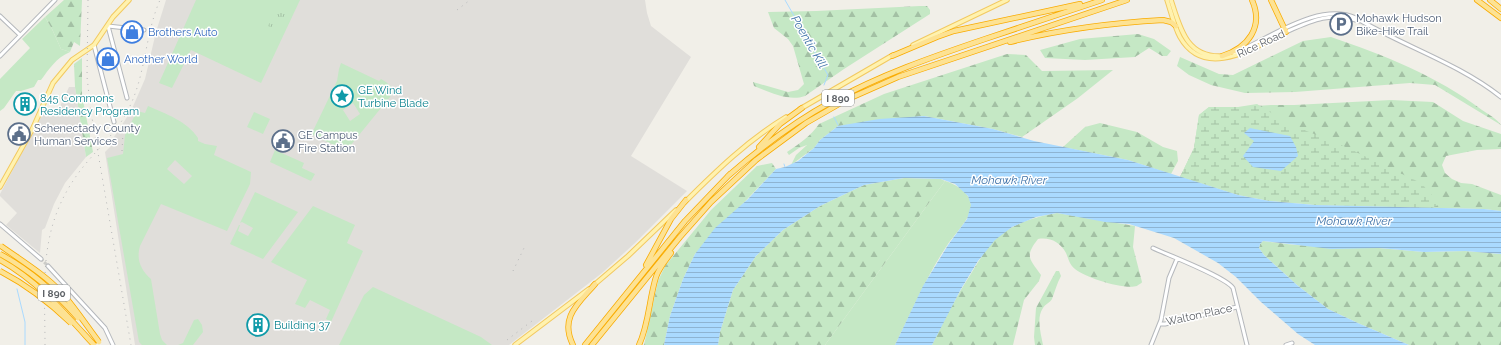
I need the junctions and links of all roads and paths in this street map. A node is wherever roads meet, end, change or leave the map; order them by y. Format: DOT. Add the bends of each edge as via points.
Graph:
graph roads {
  1 [pos="55,0"];
  2 [pos="129,0"];
  3 [pos="1008,0"];
  4 [pos="1097,0"];
  5 [pos="1102,0"];
  6 [pos="1127,0"];
  7 [pos="1167,0"];
  8 [pos="1171,0"];
  9 [pos="1252,0"];
  10 [pos="1271,0"];
  11 [pos="1477,0"];
  12 [pos="1490,0"];
  13 [pos="1501,9"];
  14 [pos="0,16"];
  15 [pos="1501,18"];
  16 [pos="108,26"];
  17 [pos="1176,26"];
  18 [pos="144,30"];
  19 [pos="1285,31"];
  20 [pos="20,35"];
  21 [pos="94,45"];
  22 [pos="972,52"];
  23 [pos="0,56"];
  24 [pos="892,56"];
  25 [pos="1222,56"];
  26 [pos="1501,97"];
  27 [pos="127,98"];
  28 [pos="802,108"];
  29 [pos="114,122"];
  30 [pos="728,176"];
  31 [pos="0,187"];
  32 [pos="686,200"];
  33 [pos="0,224"];
  34 [pos="690,225"];
  35 [pos="0,246"];
  36 [pos="1153,248"];
  37 [pos="0,254"];
  38 [pos="41,259"];
  39 [pos="1177,259"];
  40 [pos="0,260"];
  41 [pos="48,266"];
  42 [pos="0,271"];
  43 [pos="595,284"];
  44 [pos="622,299"];
  45 [pos="1237,307"];
  46 [pos="1160,324"];
  47 [pos="100,343"];
  48 [pos="1292,344"];
  49 [pos="94,345"];
  50 [pos="113,345"];
  51 [pos="515,345"];
  52 [pos="573,345"];
  53 [pos="585,345"];
  54 [pos="592,345"];
  55 [pos="639,345"];
  56 [pos="1151,345"];
  57 [pos="1246,345"];
  58 [pos="1286,345"];
  1 -- 20 [label="street"];
  2 -- 16 [label="main road"];
  3 -- 24 [label="main road"];
  4 -- 24 [label="highway" via="954,31"];
  5 -- 30 [label="highway, I 890" via="882,76 803,118"];
  6 -- 22 [label="highway, I 890"];
  7 -- 17 [label="main road, Rice Road"];
  8 -- 25 [label="main road, Rice Road" via="1181,32 1190,44 1207,54"];
  9 -- 25 [label="highway" via="1256,17 1252,35 1239,48"];
  10 -- 19 [label="highway"];
  11 -- 15 [label="highway"];
  12 -- 13 [label="highway"];
  14 -- 20 [label="street"];
  16 -- 18 [label="street"];
  16 -- 21 [label="main road"];
  16 -- 27 [label="street"];
  17 -- 19 [label="main road, Rice Road" via="1180,38 1191,50 1206,58 1217,59 1239,55"];
  17 -- 22 [label="highway" via="1163,20 1078,27"];
  19 -- 25 [label="street, Rice Road"];
  19 -- 26 [label="street, Rice Road" via="1328,17 1343,17 1362,22 1458,70"];
  20 -- 23 [label="street"];
  21 -- 29 [label="street"];
  21 -- 31 [label="main road" via="72,60 53,83 32,130"];
  22 -- 34 [label="highway, I 890" via="885,82 820,114 750,165 721,191"];
  24 -- 28 [label="main road"];
  28 -- 30 [label="highway" via="780,124"];
  28 -- 32 [label="main road" via="746,146"];
  30 -- 44 [label="highway, I 890" via="685,222"];
  32 -- 43 [label="main road" via="636,249"];
  32 -- 44 [label="highway" via="671,219 652,257"];
  33 -- 38 [label="street"];
  34 -- 54 [label="highway, I 890"];
  34 -- 55 [label="highway" via="664,262 657,277"];
  35 -- 47 [label="highway, bridge" via="58,289"];
  36 -- 39 [label="street"];
  37 -- 47 [label="highway, I 890, bridge" via="28,271 48,288"];
  39 -- 45 [label="street" via="1231,285"];
  39 -- 46 [label="street" via="1169,278"];
  40 -- 49 [label="highway, I 890, bridge" via="45,292"];
  41 -- 50 [label="street" via="105,328"];
  42 -- 49 [label="highway, bridge" via="47,301"];
  43 -- 51 [label="main road"];
  43 -- 52 [label="highway" via="571,313 569,332"];
  44 -- 53 [label="highway, I 890"];
  45 -- 46 [label="street, Walton Place"];
  45 -- 57 [label="street"];
  46 -- 56 [label="street"];
  48 -- 58 [label="street"];
}
